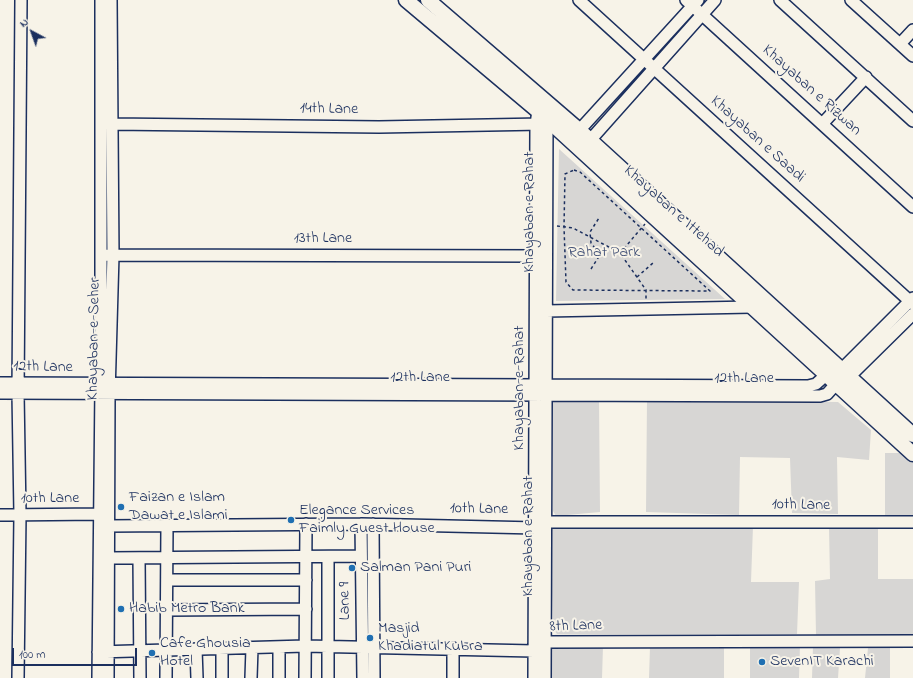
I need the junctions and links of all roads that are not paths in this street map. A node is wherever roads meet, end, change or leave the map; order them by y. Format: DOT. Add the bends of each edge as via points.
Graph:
graph roads {
  1 [pos="21,0"];
  2 [pos="101,0"];
  3 [pos="111,0"];
  4 [pos="406,0"];
  5 [pos="428,0"];
  6 [pos="579,0"];
  7 [pos="715,0"];
  8 [pos="780,0"];
  9 [pos="852,0"];
  10 [pos="692,2"];
  11 [pos="702,14"];
  12 [pos="913,30"];
  13 [pos="900,44"];
  14 [pos="911,51"];
  15 [pos="644,60"];
  16 [pos="654,69"];
  17 [pos="866,78"];
  18 [pos="545,115"];
  19 [pos="913,121"];
  20 [pos="823,123"];
  21 [pos="111,124"];
  22 [pos="579,130"];
  23 [pos="590,140"];
  24 [pos="575,146"];
  25 [pos="913,207"];
  26 [pos="100,255"];
  27 [pos="112,255"];
  28 [pos="541,256"];
  29 [pos="912,301"];
  30 [pos="752,307"];
  31 [pos="546,311"];
  32 [pos="913,314"];
  33 [pos="845,374"];
  34 [pos="831,380"];
  35 [pos="0,383"];
  36 [pos="18,388"];
  37 [pos="105,389"];
  38 [pos="542,390"];
  39 [pos="0,393"];
  40 [pos="913,435"];
  41 [pos="913,454"];
  42 [pos="100,514"];
  43 [pos="0,515"];
  44 [pos="20,515"];
  45 [pos="913,522"];
  46 [pos="306,524"];
  47 [pos="361,524"];
  48 [pos="373,524"];
  49 [pos="166,525"];
  50 [pos="540,525"];
  51 [pos="108,526"];
  52 [pos="361,556"];
  53 [pos="328,557"];
  54 [pos="109,558"];
  55 [pos="139,558"];
  56 [pos="167,558"];
  57 [pos="307,558"];
  58 [pos="167,580"];
  59 [pos="306,580"];
  60 [pos="166,610"];
  61 [pos="306,610"];
  62 [pos="913,641"];
  63 [pos="545,642"];
  64 [pos="305,646"];
  65 [pos="328,646"];
  66 [pos="363,646"];
  67 [pos="279,647"];
  68 [pos="375,647"];
  69 [pos="222,648"];
  70 [pos="252,648"];
  71 [pos="453,648"];
  72 [pos="196,649"];
  73 [pos="165,650"];
  74 [pos="140,651"];
  75 [pos="534,651"];
  76 [pos="103,652"];
  77 [pos="18,678"];
  78 [pos="98,678"];
  79 [pos="108,678"];
  80 [pos="140,678"];
  81 [pos="166,678"];
  82 [pos="197,678"];
  83 [pos="222,678"];
  84 [pos="251,678"];
  85 [pos="279,678"];
  86 [pos="305,678"];
  87 [pos="328,678"];
  88 [pos="363,678"];
  89 [pos="374,678"];
  90 [pos="453,678"];
  91 [pos="534,678"];
  92 [pos="545,678"];
  1 -- 36 [label="street"];
  2 -- 26 [label="street, Khayaban-e-Seher"];
  3 -- 21 [label="street, Khayaban-e-Seher"];
  4 -- 18 [label="main road, Khayaban e Ittehad"];
  5 -- 18 [label="main road, Khayaban e Ittehad"];
  6 -- 15 [label="street, Khayaban e Saadi"];
  7 -- 11 [label="street"];
  8 -- 17 [label="street"];
  9 -- 13 [label="street"];
  10 -- 11 [label="street, Khayaban e Rizwan"];
  10 -- 15 [label="street"];
  11 -- 16 [label="street"];
  11 -- 20 [label="street, Khayaban e Rizwan"];
  12 -- 13 [label="street"];
  13 -- 14 [label="street"];
  15 -- 16 [label="street, Khayaban e Saadi"];
  15 -- 22 [label="street"];
  16 -- 23 [label="street"];
  16 -- 29 [label="street, Khayaban e Saadi"];
  17 -- 19 [label="street"];
  17 -- 20 [label="street"];
  18 -- 21 [label="street, 14th Lane" via="379,127"];
  18 -- 22 [label="main road, Khayaban e Ittehad"];
  18 -- 24 [label="main road, Khayaban e Ittehad"];
  18 -- 28 [label="street, Khayaban-e-Rahat"];
  18 -- 28 [label="street, Khayaban e Rahat" via="546,224"];
  20 -- 25 [label="street, Khayaban e Rizwan"];
  21 -- 27 [label="street, Khayaban-e-Seher"];
  22 -- 23 [label="main road, Khayaban e Ittehad"];
  22 -- 24 [label="street"];
  23 -- 24 [label="street"];
  23 -- 33 [label="main road, Khayaban e Ittehad"];
  24 -- 30 [label="main road, Khayaban e Ittehad"];
  26 -- 27 [label="street, 13th Lane"];
  26 -- 37 [label="street, Khayaban-e-Seher"];
  27 -- 28 [label="street, 13th Lane"];
  27 -- 37 [label="street, Khayaban-e-Seher"];
  28 -- 31 [label="street, Khayaban e Rahat"];
  28 -- 38 [label="street, Khayaban-e-Rahat"];
  29 -- 33 [label="street"];
  30 -- 31 [label="street"];
  30 -- 34 [label="main road, Khayaban e Ittehad"];
  31 -- 38 [label="street, Khayaban e Rahat"];
  32 -- 33 [label="street"];
  33 -- 40 [label="main road, Khayaban e Ittehad"];
  34 -- 38 [label="street, 12th Lane" via="826,394 820,396"];
  34 -- 41 [label="main road, Khayaban e Ittehad"];
  35 -- 36 [label="street, 12th Lane"];
  36 -- 37 [label="street, 12th Lane"];
  36 -- 39 [label="street, 12th Lane"];
  36 -- 44 [label="street"];
  37 -- 38 [label="street, 12th Lane"];
  37 -- 42 [label="street, Khayaban-e-Seher"];
  37 -- 51 [label="street, Khayaban-e-Seher"];
  38 -- 50 [label="street, Khayaban e Rahat"];
  42 -- 44 [label="street, 10th Lane"];
  42 -- 76 [label="street, Khayaban-e-Seher"];
  43 -- 44 [label="street, 10th Lane"];
  44 -- 77 [label="street"];
  45 -- 50 [label="street, 10th Lane"];
  46 -- 47 [label="street, 10th Lane"];
  46 -- 49 [label="street, 10th Lane"];
  46 -- 57 [label="street"];
  47 -- 48 [label="street, 10th Lane"];
  47 -- 52 [label="street, Lane 9"];
  48 -- 50 [label="street, 10th Lane"];
  48 -- 68 [label="street"];
  49 -- 51 [label="street, 10th Lane"];
  49 -- 56 [label="street"];
  50 -- 63 [label="street, Khayaban e Rahat"];
  50 -- 75 [label="street"];
  51 -- 54 [label="street, Khayaban-e-Seher"];
  52 -- 53 [label="street"];
  52 -- 66 [label="street, Lane 9"];
  53 -- 57 [label="street"];
  53 -- 65 [label="street"];
  54 -- 55 [label="street"];
  54 -- 76 [label="street, Khayaban-e-Seher"];
  55 -- 56 [label="street"];
  55 -- 74 [label="street"];
  56 -- 57 [label="street"];
  56 -- 58 [label="street"];
  57 -- 59 [label="street"];
  58 -- 59 [label="street"];
  58 -- 60 [label="street"];
  59 -- 61 [label="street"];
  60 -- 61 [label="street"];
  60 -- 73 [label="street"];
  61 -- 64 [label="street"];
  62 -- 63 [label="street, 8th Lane"];
  63 -- 75 [label="street, 8th Lane"];
  63 -- 92 [label="street, Khayaban e Rahat"];
  64 -- 65 [label="street, 8th Lane"];
  64 -- 67 [label="street, 8th Lane"];
  64 -- 86 [label="street"];
  65 -- 66 [label="street, 8th Lane"];
  65 -- 87 [label="street"];
  66 -- 68 [label="street, 8th Lane"];
  66 -- 88 [label="street, Lane 9"];
  67 -- 70 [label="street, 8th Lane"];
  67 -- 85 [label="street"];
  68 -- 71 [label="street, 8th Lane"];
  68 -- 89 [label="street"];
  69 -- 70 [label="street, 8th Lane"];
  69 -- 72 [label="street, 8th Lane"];
  69 -- 83 [label="street"];
  70 -- 84 [label="street"];
  71 -- 75 [label="street, 8th Lane"];
  71 -- 90 [label="street"];
  72 -- 73 [label="street, 8th Lane"];
  72 -- 82 [label="street"];
  73 -- 74 [label="street, 8th Lane"];
  73 -- 81 [label="street"];
  74 -- 76 [label="street, 8th Lane"];
  74 -- 80 [label="street"];
  75 -- 91 [label="street"];
  76 -- 78 [label="street, Khayaban-e-Seher"];
  76 -- 79 [label="street, Khayaban-e-Seher"];
}
